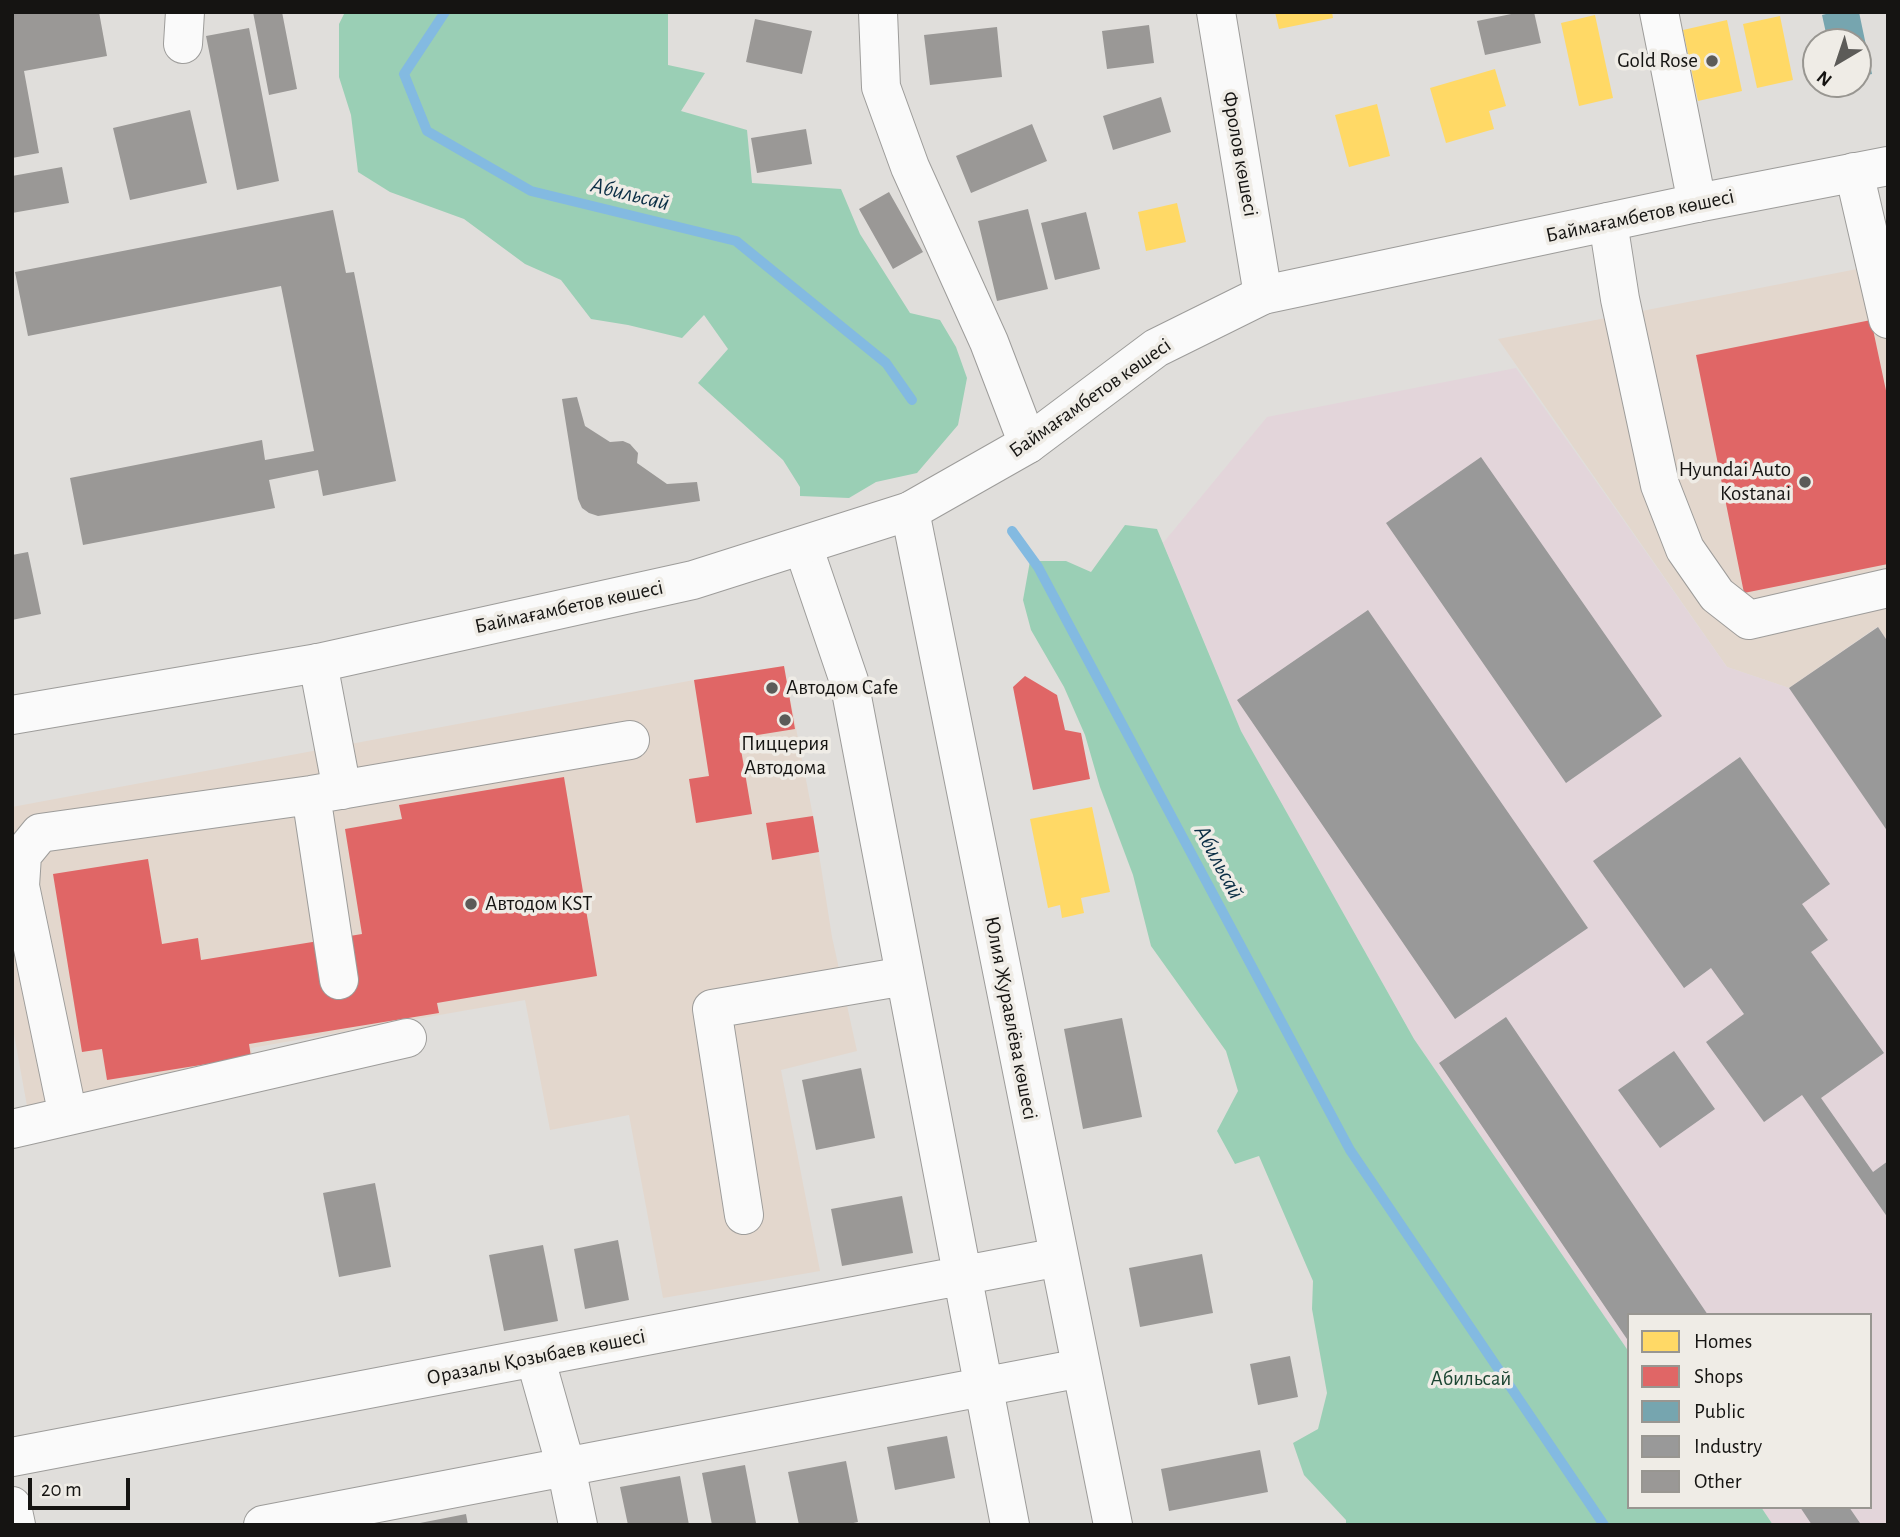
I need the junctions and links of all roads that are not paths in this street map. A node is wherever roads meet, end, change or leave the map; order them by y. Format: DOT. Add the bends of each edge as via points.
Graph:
graph roads {
  1 [pos="878,12"];
  2 [pos="1216,12"];
  3 [pos="1659,12"];
  4 [pos="1871,169"];
  5 [pos="1697,203"];
  6 [pos="1608,222"];
  7 [pos="1263,295"];
  8 [pos="1888,319"];
  9 [pos="1028,443"];
  10 [pos="910,511"];
  11 [pos="803,546"];
  12 [pos="1888,588"];
  13 [pos="318,663"];
  14 [pos="12,715"];
  15 [pos="630,740"];
  16 [pos="326,793"];
  17 [pos="905,976"];
  18 [pos="339,981"];
  19 [pos="407,1038"];
  20 [pos="68,1116"];
  21 [pos="12,1129"];
  22 [pos="744,1215"];
  23 [pos="1059,1257"];
  24 [pos="962,1276"];
  25 [pos="535,1357"];
  26 [pos="1082,1368"];
  27 [pos="984,1386"];
  28 [pos="12,1457"];
  29 [pos="566,1467"];
  30 [pos="12,1506"];
  31 [pos="16,1525"];
  32 [pos="263,1525"];
  33 [pos="578,1525"];
  34 [pos="1010,1525"];
  35 [pos="1113,1525"];
  1 -- 9 [label="street" via="881,87 910,167 989,342"];
  2 -- 7 [label="street, Фролов көшесі"];
  3 -- 5 [label="street"];
  4 -- 5 [label="street, Баймағамбетов көшесі"];
  4 -- 8 [label="street"];
  5 -- 6 [label="street, Баймағамбетов көшесі"];
  6 -- 7 [label="street, Баймағамбетов көшесі"];
  6 -- 12 [label="street" via="1660,485 1685,549 1717,594 1749,620"];
  7 -- 9 [label="street, Баймағамбетов көшесі" via="1156,348"];
  9 -- 10 [label="street, Баймағамбетов көшесі"];
  10 -- 11 [label="street, Баймағамбетов көшесі"];
  10 -- 23 [label="street, Юлия Журавлёва көшесі"];
  11 -- 13 [label="street, Баймағамбетов көшесі" via="693,580"];
  11 -- 17 [label="street" via="849,681"];
  13 -- 14 [label="street, Баймағамбетов көшесі"];
  13 -- 16 [label="street"];
  15 -- 16 [label="street"];
  16 -- 18 [label="street"];
  16 -- 20 [label="street" via="40,833 22,855 20,886"];
  17 -- 22 [label="street" via="712,1009"];
  17 -- 24 [label="street"];
  19 -- 20 [label="street"];
  20 -- 21 [label="street"];
  23 -- 24 [label="street, Оразалы Қозыбаев көшесі"];
  23 -- 26 [label="street, Юлия Журавлёва көшесі"];
  24 -- 25 [label="street, Оразалы Қозыбаев көшесі"];
  24 -- 27 [label="street"];
  25 -- 28 [label="street, Оразалы Қозыбаев көшесі"];
  25 -- 29 [label="street"];
  26 -- 27 [label="street"];
  26 -- 35 [label="street, Юлия Журавлёва көшесі"];
  27 -- 29 [label="street"];
  27 -- 34 [label="street"];
  29 -- 32 [label="street"];
  29 -- 33 [label="street"];
  30 -- 31 [label="street"];
}
